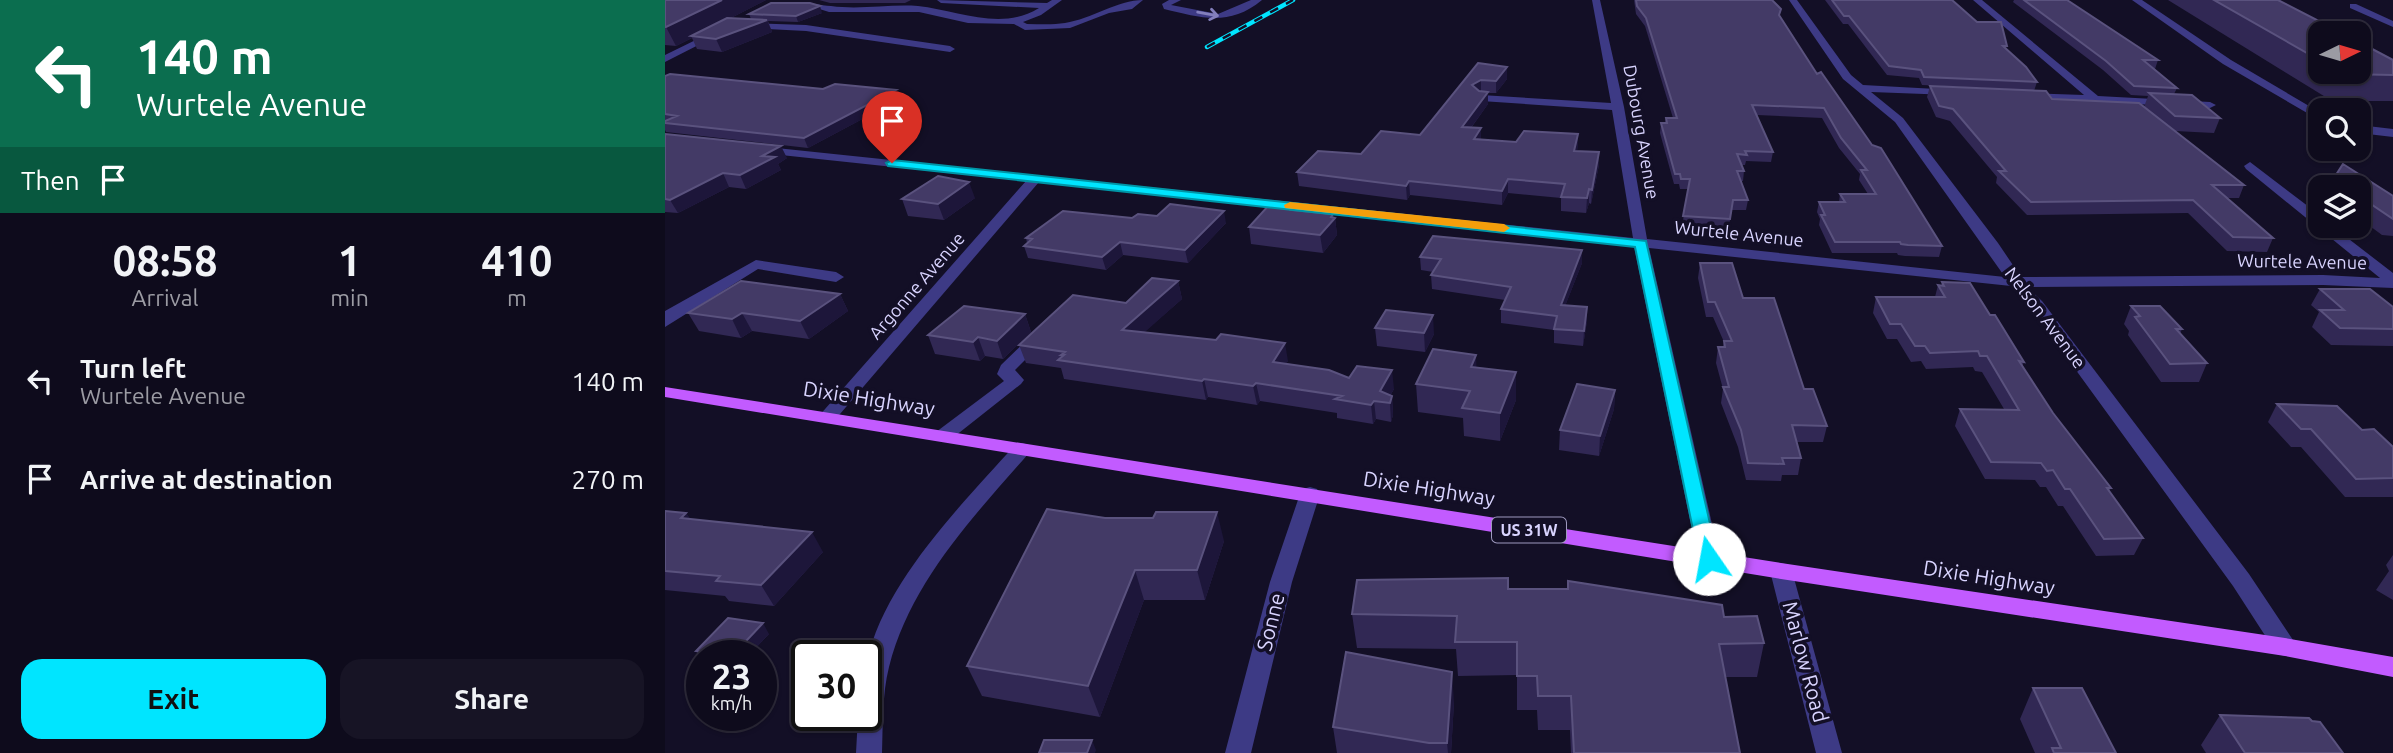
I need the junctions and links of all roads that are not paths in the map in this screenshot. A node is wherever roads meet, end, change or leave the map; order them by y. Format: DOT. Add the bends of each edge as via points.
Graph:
graph roads {
  1 [pos="941,0"];
  2 [pos="1139,0"];
  3 [pos="1169,0"];
  4 [pos="1176,0"];
  5 [pos="1258,0"];
  6 [pos="1596,0"];
  7 [pos="1793,0"];
  8 [pos="1977,0"];
  9 [pos="2136,0"];
  10 [pos="1054,3"];
  11 [pos="772,4"];
  12 [pos="2353,6"];
  13 [pos="919,9"];
  14 [pos="751,15"];
  15 [pos="1016,21"];
  16 [pos="2393,24"];
  17 [pos="720,31"];
  18 [pos="950,49"];
  19 [pos="665,59"];
  20 [pos="1862,88"];
  21 [pos="1959,92"];
  22 [pos="2014,95"];
  23 [pos="1481,98"];
  24 [pos="2095,99"];
  25 [pos="2210,105"];
  26 [pos="1618,107"];
  27 [pos="2308,110"];
  28 [pos="2371,131"];
  29 [pos="2393,133"];
  30 [pos="749,148"];
  31 [pos="2249,166"];
  32 [pos="1036,178"];
  33 [pos="2308,213"];
  34 [pos="2339,238"];
  35 [pos="1641,244"];
  36 [pos="836,277"];
  37 [pos="2015,282"];
  38 [pos="2393,282"];
  39 [pos="665,321"];
  40 [pos="1049,328"];
  41 [pos="665,392"];
  42 [pos="827,417"];
  43 [pos="943,436"];
  44 [pos="1022,449"];
  45 [pos="1310,494"];
  46 [pos="1709,559"];
  47 [pos="1781,571"];
  48 [pos="2285,647"];
  49 [pos="2390,670"];
  50 [pos="869,753"];
  51 [pos="1238,753"];
  52 [pos="1829,753"];
  1 -- 10 [label="street"];
  1 -- 13 [label="street"];
  2 -- 15 [label="street" via="1067,26 1025,27"];
  3 -- 4 [label="street"];
  4 -- 5 [label="street, one-way" via="1165,5 1219,17"];
  6 -- 26 [label="street, Dubourg Avenue"];
  7 -- 20 [label="street, Nelson Avenue" via="1847,77"];
  8 -- 24 [label="street"];
  9 -- 27 [label="street"];
  10 -- 15 [label="street"];
  11 -- 13 [label="street"];
  12 -- 16 [label="street"];
  13 -- 15 [label="street" via="968,20"];
  14 -- 18 [label="street" via="741,23"];
  17 -- 19 [label="street"];
  20 -- 21 [label="street"];
  20 -- 37 [label="street, Nelson Avenue" via="1899,120"];
  22 -- 24 [label="street"];
  23 -- 26 [label="street"];
  24 -- 25 [label="street"];
  26 -- 35 [label="street, Dubourg Avenue"];
  28 -- 29 [label="street"];
  30 -- 32 [label="street, Wurtele Avenue"];
  31 -- 33 [label="street"];
  32 -- 35 [label="street, Wurtele Avenue"];
  32 -- 42 [label="street, Argonne Avenue"];
  34 -- 38 [label="street"];
  35 -- 37 [label="street, Wurtele Avenue"];
  35 -- 46 [label="street, Dubourg Avenue"];
  36 -- 39 [label="street" via="756,264"];
  37 -- 38 [label="street, Wurtele Avenue"];
  37 -- 48 [label="street, Nelson Avenue" via="2241,580"];
  40 -- 43 [label="street" via="1007,369 1006,374 1015,380"];
  41 -- 42 [label="main road, Dixie Highway / US 31W"];
  42 -- 43 [label="main road, Dixie Highway / US 31W"];
  43 -- 44 [label="main road, Dixie Highway / US 31W"];
  44 -- 45 [label="main road, Dixie Highway / US 31W"];
  44 -- 50 [label="street" via="933,554 901,607 877,668"];
  45 -- 46 [label="main road, Dixie Highway / US 31W"];
  45 -- 51 [label="street, Sonne" via="1281,582"];
  46 -- 47 [label="main road, Dixie Highway / US 31W"];
  47 -- 48 [label="main road, Dixie Highway / US 31W"];
  47 -- 52 [label="street, Marlow Road"];
  48 -- 49 [label="main road, Dixie Highway / US 31W"];
}
